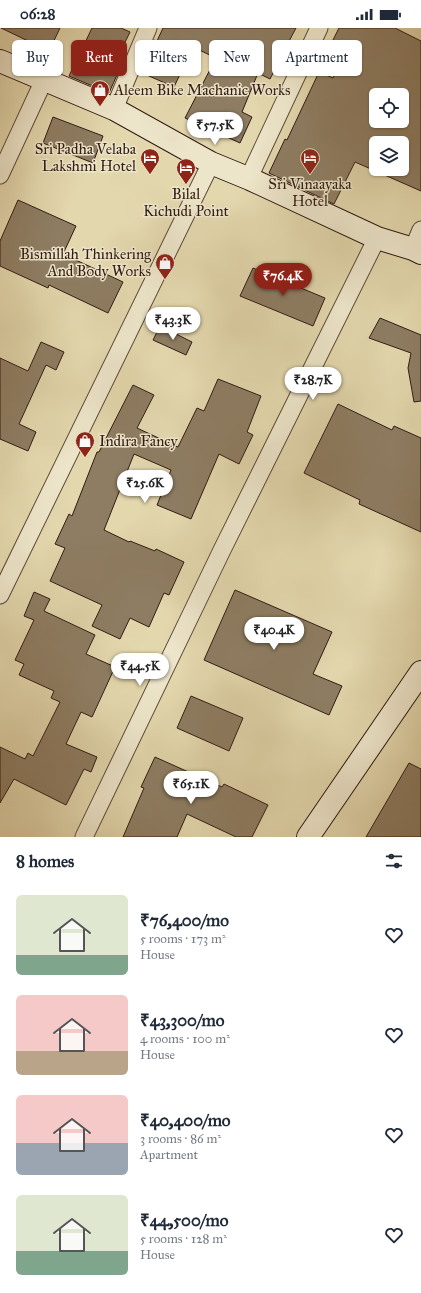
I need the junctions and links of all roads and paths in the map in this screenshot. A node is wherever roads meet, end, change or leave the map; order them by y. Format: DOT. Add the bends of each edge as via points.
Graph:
graph roads {
  1 [pos="148,28"];
  2 [pos="319,28"];
  3 [pos="0,61"];
  4 [pos="44,80"];
  5 [pos="114,109"];
  6 [pos="211,163"];
  7 [pos="0,175"];
  8 [pos="250,179"];
  9 [pos="377,238"];
  10 [pos="418,244"];
  11 [pos="0,596"];
  12 [pos="421,672"];
  13 [pos="84,837"];
  14 [pos="308,837"];
  1 -- 5 [label="street"];
  2 -- 8 [label="street"];
  3 -- 4 [label="street"];
  4 -- 5 [label="street"];
  4 -- 7 [label="street"];
  5 -- 6 [label="street"];
  6 -- 8 [label="street"];
  6 -- 11 [label="street"];
  8 -- 9 [label="street"];
  9 -- 10 [label="street"];
  9 -- 13 [label="street" via="222,550"];
  12 -- 14 [label="street"];
}
